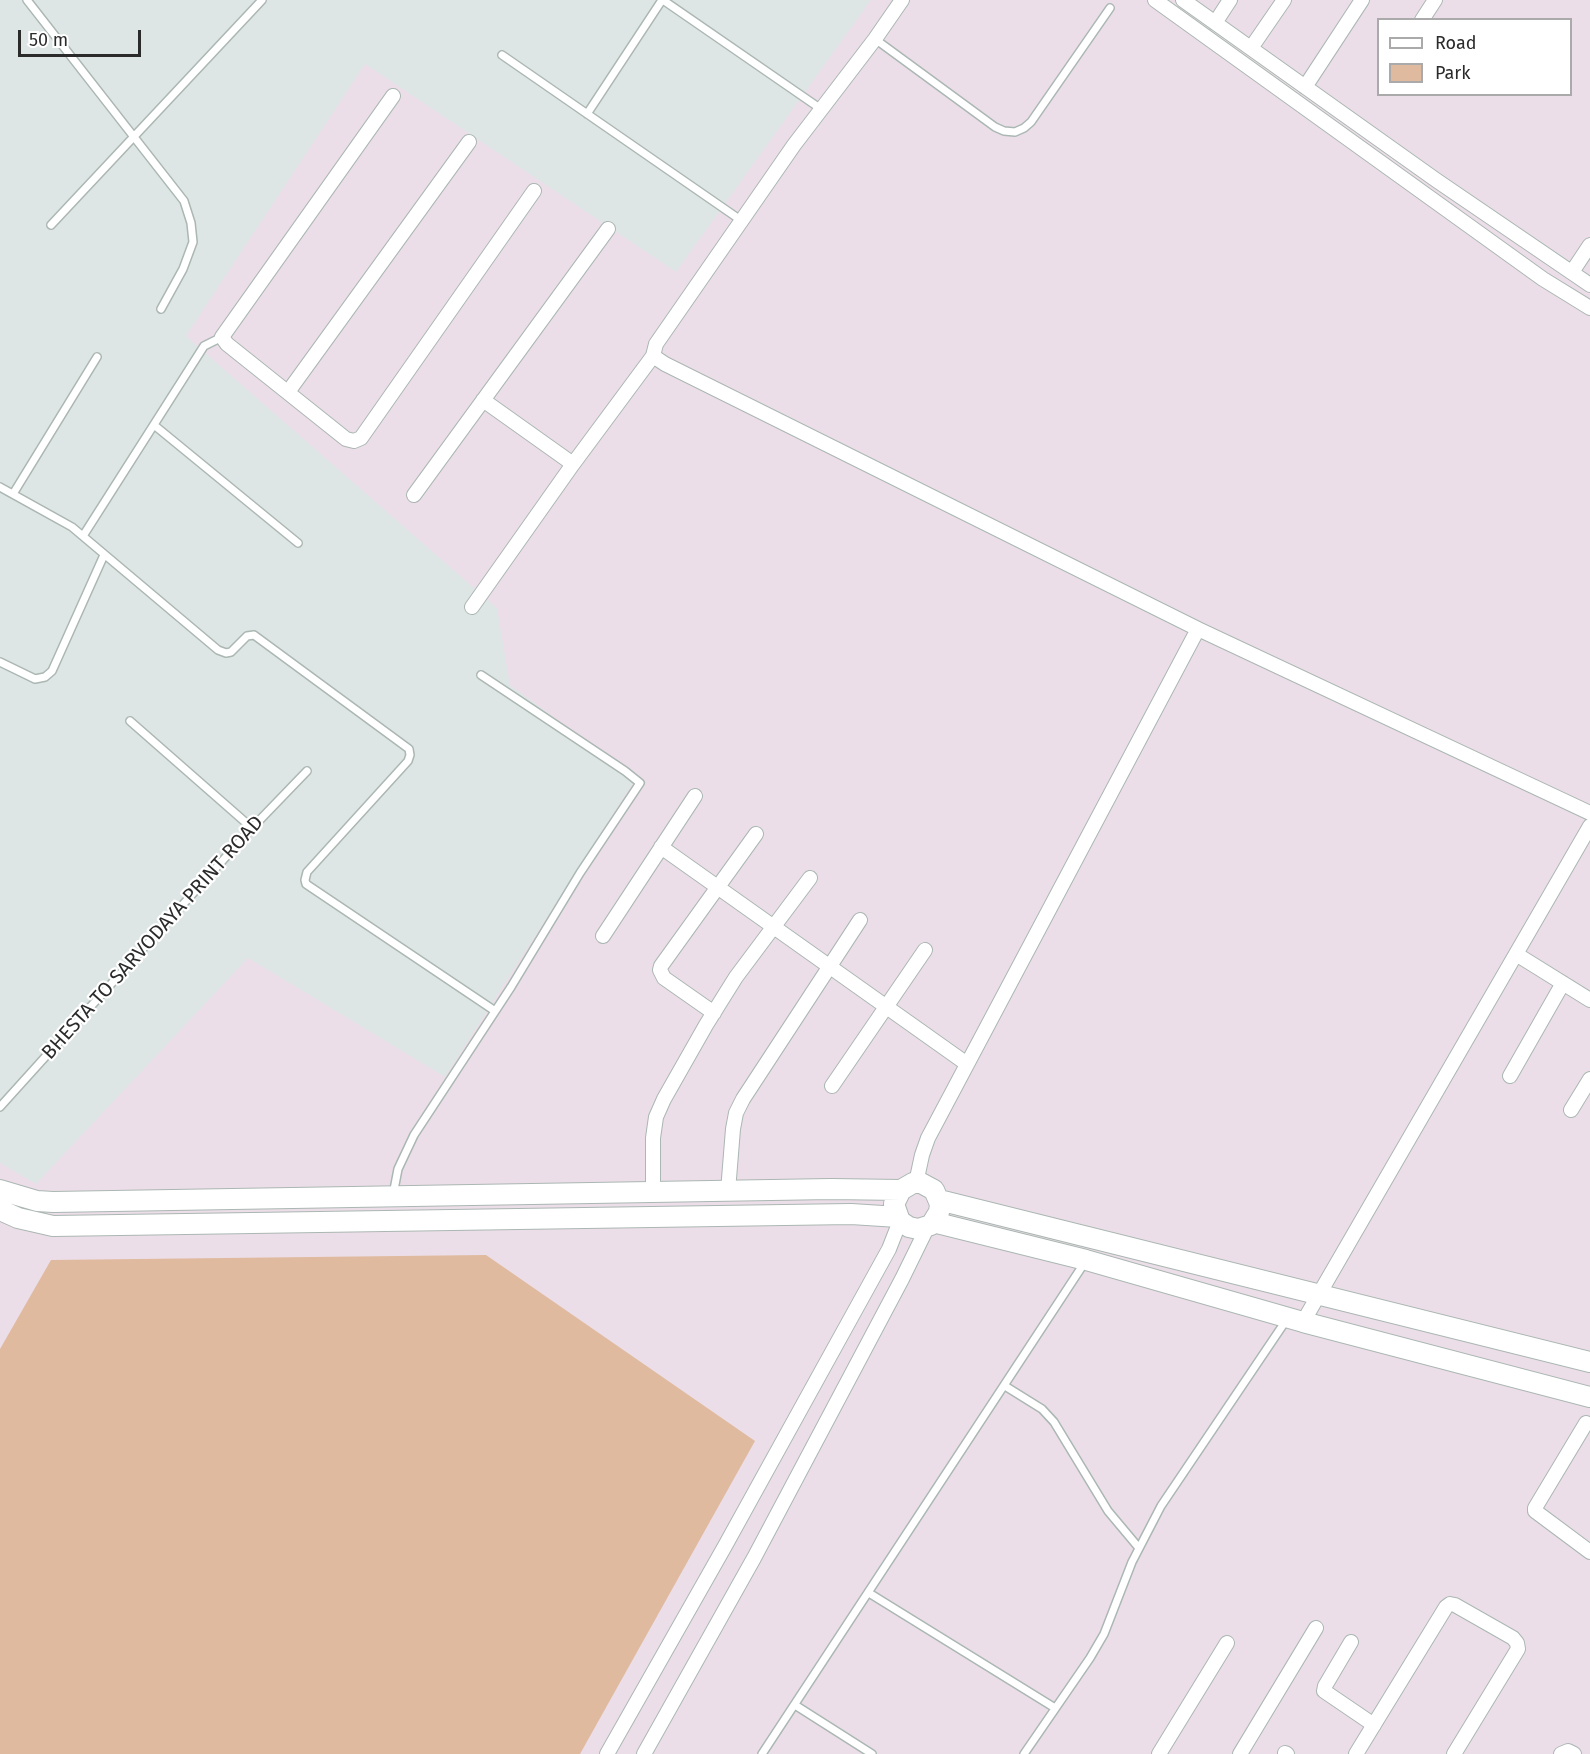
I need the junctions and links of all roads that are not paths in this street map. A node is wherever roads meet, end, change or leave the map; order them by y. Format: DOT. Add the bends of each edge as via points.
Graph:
graph roads {
  1 [pos="27,0"];
  2 [pos="262,0"];
  3 [pos="663,0"];
  4 [pos="902,0"];
  5 [pos="1155,0"];
  6 [pos="1183,0"];
  7 [pos="1230,0"];
  8 [pos="1284,0"];
  9 [pos="1362,0"];
  10 [pos="1435,0"];
  11 [pos="1110,8"];
  12 [pos="1423,18"];
  13 [pos="1215,23"];
  14 [pos="875,39"];
  15 [pos="1251,48"];
  16 [pos="502,55"];
  17 [pos="1305,87"];
  18 [pos="393,96"];
  19 [pos="821,109"];
  20 [pos="587,114"];
  21 [pos="134,137"];
  22 [pos="469,142"];
  23 [pos="534,191"];
  24 [pos="742,221"];
  25 [pos="51,225"];
  26 [pos="608,229"];
  27 [pos="1590,245"];
  28 [pos="1572,272"];
  29 [pos="1590,285"];
  30 [pos="1590,308"];
  31 [pos="161,309"];
  32 [pos="222,337"];
  33 [pos="654,356"];
  34 [pos="97,357"];
  35 [pos="288,392"];
  36 [pos="483,400"];
  37 [pos="154,425"];
  38 [pos="573,464"];
  39 [pos="0,487"];
  40 [pos="13,494"];
  41 [pos="414,495"];
  42 [pos="83,536"];
  43 [pos="298,543"];
  44 [pos="104,555"];
  45 [pos="472,607"];
  46 [pos="1198,629"];
  47 [pos="0,662"];
  48 [pos="481,675"];
  49 [pos="130,721"];
  50 [pos="307,771"];
  51 [pos="695,796"];
  52 [pos="1590,813"];
  53 [pos="1590,826"];
  54 [pos="252,828"];
  55 [pos="756,834"];
  56 [pos="661,847"];
  57 [pos="810,878"];
  58 [pos="717,887"];
  59 [pos="860,920"];
  60 [pos="773,926"];
  61 [pos="603,936"];
  62 [pos="925,950"];
  63 [pos="1516,954"];
  64 [pos="829,966"];
  65 [pos="1563,983"];
  66 [pos="1590,1000"];
  67 [pos="885,1006"];
  68 [pos="495,1011"];
  69 [pos="714,1013"];
  70 [pos="967,1064"];
  71 [pos="1509,1076"];
  72 [pos="1590,1079"];
  73 [pos="832,1086"];
  74 [pos="0,1107"];
  75 [pos="1571,1110"];
  76 [pos="908,1187"];
  77 [pos="0,1190"];
  78 [pos="728,1191"];
  79 [pos="653,1192"];
  80 [pos="392,1197"];
  81 [pos="939,1200"];
  82 [pos="0,1210"];
  83 [pos="899,1219"];
  84 [pos="931,1224"];
  85 [pos="1086,1260"];
  86 [pos="1318,1295"];
  87 [pos="1295,1320"];
  88 [pos="1590,1362"];
  89 [pos="1005,1386"];
  90 [pos="1590,1397"];
  91 [pos="1586,1423"];
  92 [pos="1138,1548"];
  93 [pos="1590,1552"];
  94 [pos="869,1593"];
  95 [pos="1316,1628"];
  96 [pos="1351,1642"];
  97 [pos="1227,1643"];
  98 [pos="795,1705"];
  99 [pos="1055,1708"];
  100 [pos="1374,1725"];
  101 [pos="607,1754"];
  102 [pos="644,1754"];
  103 [pos="762,1754"];
  104 [pos="872,1754"];
  105 [pos="1024,1754"];
  106 [pos="1159,1754"];
  107 [pos="1240,1754"];
  108 [pos="1356,1754"];
  109 [pos="1454,1754"];
  110 [pos="1561,1754"];
  111 [pos="1574,1754"];
  1 -- 21 [label="lane"];
  2 -- 21 [label="lane"];
  3 -- 19 [label="lane"];
  3 -- 20 [label="lane"];
  4 -- 14 [label="street"];
  5 -- 30 [label="street" via="1543,279"];
  6 -- 13 [label="street"];
  7 -- 13 [label="street"];
  8 -- 15 [label="street"];
  9 -- 17 [label="street"];
  10 -- 12 [label="street"];
  11 -- 14 [label="lane" via="1031,122 1015,132 995,127"];
  13 -- 15 [label="street"];
  14 -- 19 [label="street"];
  15 -- 17 [label="street"];
  16 -- 20 [label="lane"];
  17 -- 28 [label="street"];
  18 -- 32 [label="street"];
  19 -- 24 [label="street"];
  20 -- 24 [label="lane"];
  21 -- 25 [label="lane"];
  21 -- 31 [label="lane" via="184,201 191,223 193,242"];
  22 -- 35 [label="street"];
  23 -- 35 [label="street" via="361,438 346,439"];
  24 -- 33 [label="street" via="656,344"];
  26 -- 36 [label="street"];
  27 -- 28 [label="street"];
  28 -- 29 [label="street"];
  32 -- 35 [label="street"];
  32 -- 37 [label="lane" via="204,346"];
  33 -- 38 [label="street"];
  33 -- 46 [label="street"];
  34 -- 40 [label="lane"];
  36 -- 38 [label="street"];
  36 -- 41 [label="street"];
  37 -- 42 [label="lane"];
  37 -- 43 [label="lane"];
  38 -- 45 [label="street"];
  39 -- 40 [label="lane"];
  40 -- 42 [label="lane"];
  42 -- 44 [label="lane"];
  44 -- 47 [label="lane" via="52,671 35,679"];
  44 -- 68 [label="lane" via="218,650 231,652 247,636 254,635 409,749 408,761 307,872 306,884"];
  46 -- 52 [label="street"];
  46 -- 70 [label="street"];
  48 -- 68 [label="lane" via="640,783"];
  49 -- 54 [label="lane"];
  50 -- 54 [label="lane, BHESTA TO SARVODAYA PRINT ROAD"];
  51 -- 56 [label="street"];
  53 -- 63 [label="street"];
  54 -- 74 [label="lane, BHESTA TO SARVODAYA PRINT ROAD"];
  55 -- 58 [label="street"];
  56 -- 58 [label="street"];
  56 -- 61 [label="street"];
  57 -- 60 [label="street"];
  58 -- 60 [label="street"];
  58 -- 69 [label="street" via="660,970 664,978"];
  59 -- 64 [label="street"];
  60 -- 64 [label="street"];
  60 -- 69 [label="street"];
  62 -- 67 [label="street"];
  63 -- 65 [label="street"];
  63 -- 86 [label="street"];
  64 -- 67 [label="street"];
  64 -- 78 [label="street" via="736,1113"];
  65 -- 66 [label="street"];
  65 -- 71 [label="street"];
  67 -- 70 [label="street"];
  67 -- 73 [label="street"];
  68 -- 80 [label="lane" via="414,1135 398,1169"];
  69 -- 79 [label="street" via="656,1118"];
  70 -- 76 [label="street" via="928,1138"];
  72 -- 75 [label="street"];
  76 -- 78 [label="main road"];
  76 -- 81 [label="main road" via="928,1186"];
  76 -- 83 [label="main road" via="894,1204"];
  77 -- 80 [label="main road" via="53,1202"];
  78 -- 79 [label="main road"];
  79 -- 80 [label="main road"];
  81 -- 84 [label="main road" via="939,1212"];
  81 -- 86 [label="main road"];
  82 -- 83 [label="main road" via="53,1226 851,1214"];
  83 -- 84 [label="main road" via="918,1229"];
  83 -- 101 [label="street" via="884,1259"];
  84 -- 85 [label="main road"];
  84 -- 102 [label="street" via="754,1558"];
  85 -- 87 [label="main road"];
  85 -- 89 [label="lane"];
  86 -- 87 [label="street"];
  86 -- 88 [label="main road"];
  87 -- 90 [label="main road"];
  87 -- 92 [label="lane" via="1161,1506"];
  89 -- 92 [label="lane" via="1042,1409 1054,1422 1108,1511"];
  89 -- 94 [label="lane"];
  91 -- 93 [label="street" via="1535,1511"];
  92 -- 99 [label="lane" via="1104,1634"];
  94 -- 98 [label="lane"];
  94 -- 99 [label="lane"];
  95 -- 107 [label="street"];
  96 -- 100 [label="street" via="1324,1691"];
  97 -- 106 [label="street"];
  98 -- 103 [label="lane"];
  98 -- 104 [label="lane"];
  99 -- 105 [label="lane"];
  100 -- 108 [label="street"];
  100 -- 109 [label="street" via="1446,1607 1455,1605 1513,1638 1518,1649"];
  110 -- 111 [label="street"];
}
